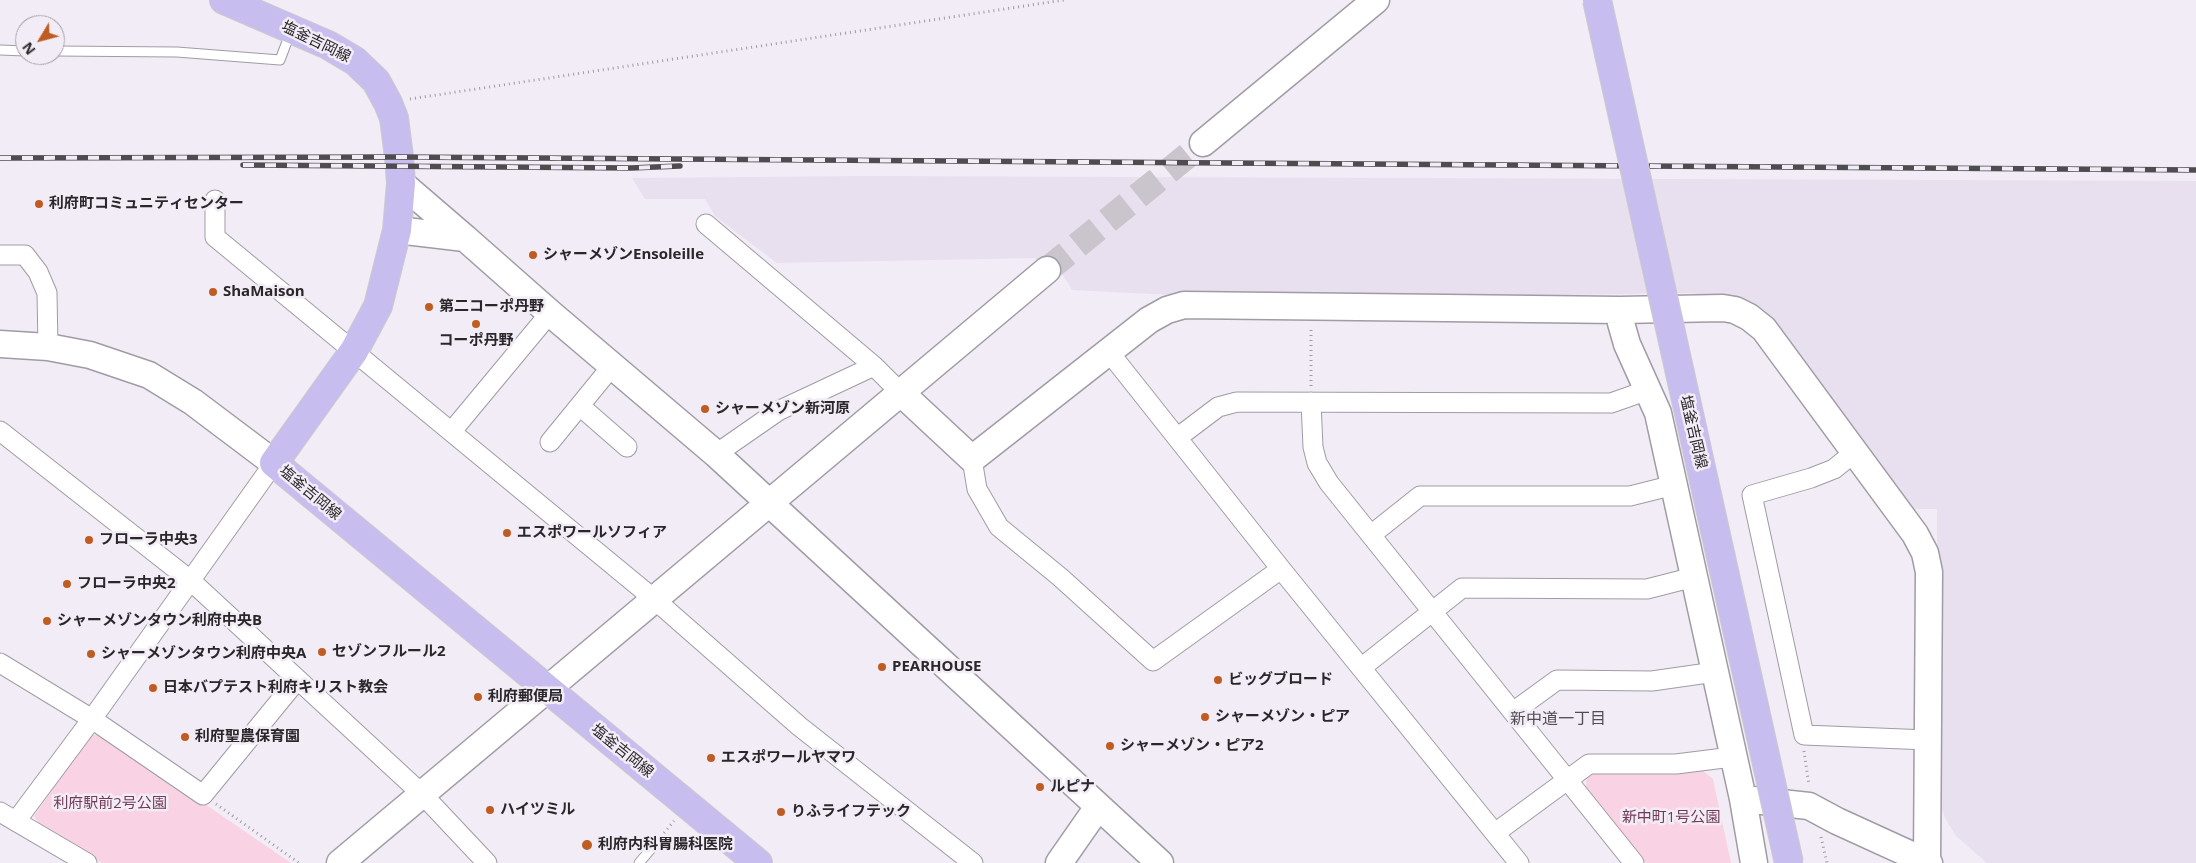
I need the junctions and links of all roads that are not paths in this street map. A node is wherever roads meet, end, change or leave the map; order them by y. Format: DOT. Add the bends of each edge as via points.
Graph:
graph roads {
  1 [pos="224,0"];
  2 [pos="1376,0"];
  3 [pos="1597,0"];
  4 [pos="291,29"];
  5 [pos="0,50"];
  6 [pos="15,50"];
  7 [pos="65,51"];
  8 [pos="1204,142"];
  9 [pos="402,183"];
  10 [pos="215,200"];
  11 [pos="706,224"];
  12 [pos="398,230"];
  13 [pos="466,238"];
  14 [pos="0,255"];
  15 [pos="1047,270"];
  16 [pos="1620,310"];
  17 [pos="550,314"];
  18 [pos="0,344"];
  19 [pos="48,347"];
  20 [pos="354,352"];
  21 [pos="1108,352"];
  22 [pos="612,366"];
  23 [pos="874,366"];
  24 [pos="1648,390"];
  25 [pos="900,392"];
  26 [pos="1311,402"];
  27 [pos="580,406"];
  28 [pos="452,431"];
  29 [pos="0,432"];
  30 [pos="1177,438"];
  31 [pos="550,442"];
  32 [pos="627,447"];
  33 [pos="1855,452"];
  34 [pos="716,454"];
  35 [pos="972,458"];
  36 [pos="274,463"];
  37 [pos="1674,485"];
  38 [pos="769,503"];
  39 [pos="1371,535"];
  40 [pos="1281,569"];
  41 [pos="1694,577"];
  42 [pos="190,580"];
  43 [pos="654,599"];
  44 [pos="1432,611"];
  45 [pos="0,663"];
  46 [pos="1361,668"];
  47 [pos="1715,672"];
  48 [pos="297,680"];
  49 [pos="548,689"];
  50 [pos="1513,712"];
  51 [pos="92,719"];
  52 [pos="1928,740"];
  53 [pos="1732,757"];
  54 [pos="1568,780"];
  55 [pos="423,796"];
  56 [pos="1743,799"];
  57 [pos="1098,807"];
  58 [pos="8,817"];
  59 [pos="1495,833"];
  60 [pos="656,843"];
  61 [pos="87,863"];
  62 [pos="340,863"];
  63 [pos="487,863"];
  64 [pos="639,863"];
  65 [pos="758,863"];
  66 [pos="973,863"];
  67 [pos="1060,863"];
  68 [pos="1160,863"];
  69 [pos="1519,863"];
  70 [pos="1634,863"];
  71 [pos="1754,863"];
  72 [pos="1789,863"];
  73 [pos="1928,863"];
  1 -- 4 [label="main road, 塩釜吉岡線"];
  2 -- 8 [label="street"];
  3 -- 72 [label="main road, 塩釜吉岡線, bridge"];
  4 -- 7 [label="lane" via="280,60 177,52"];
  4 -- 9 [label="main road, 塩釜吉岡線" via="355,61 376,81 394,118"];
  5 -- 6 [label="lane"];
  9 -- 12 [label="main road, 塩釜吉岡線"];
  9 -- 13 [label="street"];
  10 -- 20 [label="street" via="216,237"];
  11 -- 23 [label="street"];
  12 -- 13 [label="street"];
  12 -- 20 [label="main road, 塩釜吉岡線" via="378,306"];
  13 -- 17 [label="street"];
  14 -- 19 [label="street" via="25,255 38,272 47,292"];
  15 -- 25 [label="street"];
  16 -- 21 [label="street" via="1184,305 1150,320"];
  16 -- 24 [label="street" via="1620,323 1627,344"];
  16 -- 33 [label="street" via="1722,308 1750,317 1764,329"];
  17 -- 22 [label="street"];
  17 -- 28 [label="street"];
  18 -- 19 [label="street"];
  19 -- 36 [label="street" via="90,355 149,375 193,402"];
  20 -- 28 [label="street"];
  20 -- 36 [label="main road, 塩釜吉岡線"];
  21 -- 30 [label="street"];
  21 -- 35 [label="street"];
  22 -- 27 [label="street"];
  22 -- 34 [label="street"];
  23 -- 25 [label="street"];
  23 -- 34 [label="street" via="778,410"];
  24 -- 26 [label="street" via="1611,403"];
  24 -- 37 [label="street" via="1658,413"];
  25 -- 35 [label="street"];
  25 -- 38 [label="street"];
  26 -- 30 [label="street" via="1237,402 1218,407"];
  26 -- 39 [label="street" via="1317,463"];
  27 -- 31 [label="street"];
  27 -- 32 [label="street"];
  28 -- 43 [label="street"];
  29 -- 42 [label="street"];
  30 -- 40 [label="street"];
  33 -- 52 [label="street" via="1915,534 1925,553 1929,572"];
  33 -- 52 [label="street" via="1834,469 1752,495 1804,735"];
  34 -- 38 [label="street"];
  35 -- 40 [label="street" via="976,489 999,527 1153,660"];
  36 -- 42 [label="street"];
  36 -- 49 [label="main road, 塩釜吉岡線"];
  37 -- 39 [label="street" via="1630,496 1420,496"];
  37 -- 41 [label="street"];
  38 -- 43 [label="street"];
  38 -- 57 [label="street"];
  39 -- 44 [label="street"];
  40 -- 46 [label="street"];
  41 -- 44 [label="street" via="1647,589 1462,588"];
  41 -- 47 [label="street"];
  42 -- 48 [label="street"];
  42 -- 51 [label="street"];
  43 -- 49 [label="street"];
  43 -- 66 [label="street" via="799,726"];
  44 -- 46 [label="street"];
  44 -- 50 [label="street"];
  45 -- 51 [label="street"];
  46 -- 59 [label="street"];
  47 -- 50 [label="street" via="1652,681 1557,680"];
  47 -- 53 [label="street"];
  48 -- 51 [label="street" via="203,795"];
  48 -- 55 [label="street"];
  49 -- 55 [label="street"];
  49 -- 65 [label="main road, 塩釜吉岡線"];
  50 -- 54 [label="street"];
  51 -- 58 [label="street"];
  52 -- 73 [label="street"];
  53 -- 54 [label="street" via="1676,764 1589,764"];
  53 -- 56 [label="street"];
  54 -- 59 [label="street"];
  54 -- 70 [label="street"];
  55 -- 62 [label="street"];
  55 -- 63 [label="street"];
  56 -- 71 [label="street"];
  56 -- 73 [label="street" via="1809,806"];
  57 -- 67 [label="street"];
  57 -- 68 [label="street"];
  58 -- 61 [label="street"];
  59 -- 69 [label="street"];
  60 -- 64 [label="lane"];
}
